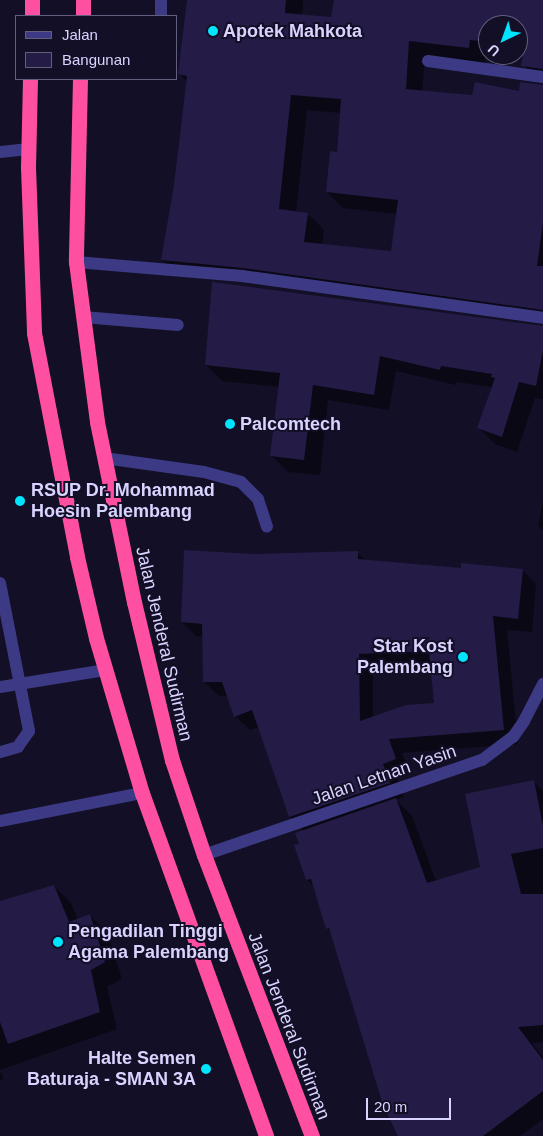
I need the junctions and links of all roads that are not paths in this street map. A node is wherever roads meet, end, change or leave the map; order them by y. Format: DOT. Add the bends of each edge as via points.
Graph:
graph roads {
  1 [pos="32,0"];
  2 [pos="83,0"];
  3 [pos="161,0"];
  4 [pos="32,15"];
  5 [pos="82,15"];
  6 [pos="161,15"];
  7 [pos="428,61"];
  8 [pos="543,77"];
  9 [pos="30,80"];
  10 [pos="80,80"];
  11 [pos="29,149"];
  12 [pos="0,152"];
  13 [pos="76,262"];
  14 [pos="83,317"];
  15 [pos="543,318"];
  16 [pos="178,325"];
  17 [pos="104,458"];
  18 [pos="267,527"];
  19 [pos="0,582"];
  20 [pos="105,670"];
  21 [pos="21,683"];
  22 [pos="543,684"];
  23 [pos="0,687"];
  24 [pos="0,752"];
  25 [pos="142,793"];
  26 [pos="0,822"];
  27 [pos="204,855"];
  28 [pos="266,1136"];
  29 [pos="312,1136"];
  1 -- 4 [label="highway"];
  2 -- 5 [label="highway"];
  3 -- 6 [label="street"];
  7 -- 8 [label="street"];
  9 -- 11 [label="highway"];
  10 -- 13 [label="highway, Jalan Jenderal Sudirman"];
  11 -- 12 [label="street"];
  11 -- 20 [label="highway" via="34,333 77,556"];
  13 -- 14 [label="highway, Jalan Jenderal Sudirman"];
  13 -- 15 [label="street" via="242,276"];
  14 -- 16 [label="street"];
  14 -- 17 [label="highway, Jalan Jenderal Sudirman"];
  17 -- 18 [label="street" via="204,472 241,482 258,499"];
  17 -- 27 [label="highway, Jalan Jenderal Sudirman" via="172,760"];
  19 -- 21 [label="street"];
  20 -- 21 [label="street"];
  20 -- 25 [label="highway"];
  21 -- 23 [label="street"];
  21 -- 24 [label="street" via="29,731 18,747"];
  22 -- 27 [label="street, Jalan Letnan Yasin" via="513,737 482,760"];
  25 -- 26 [label="street"];
  25 -- 28 [label="highway"];
  27 -- 29 [label="highway, Jalan Jenderal Sudirman"];
}
